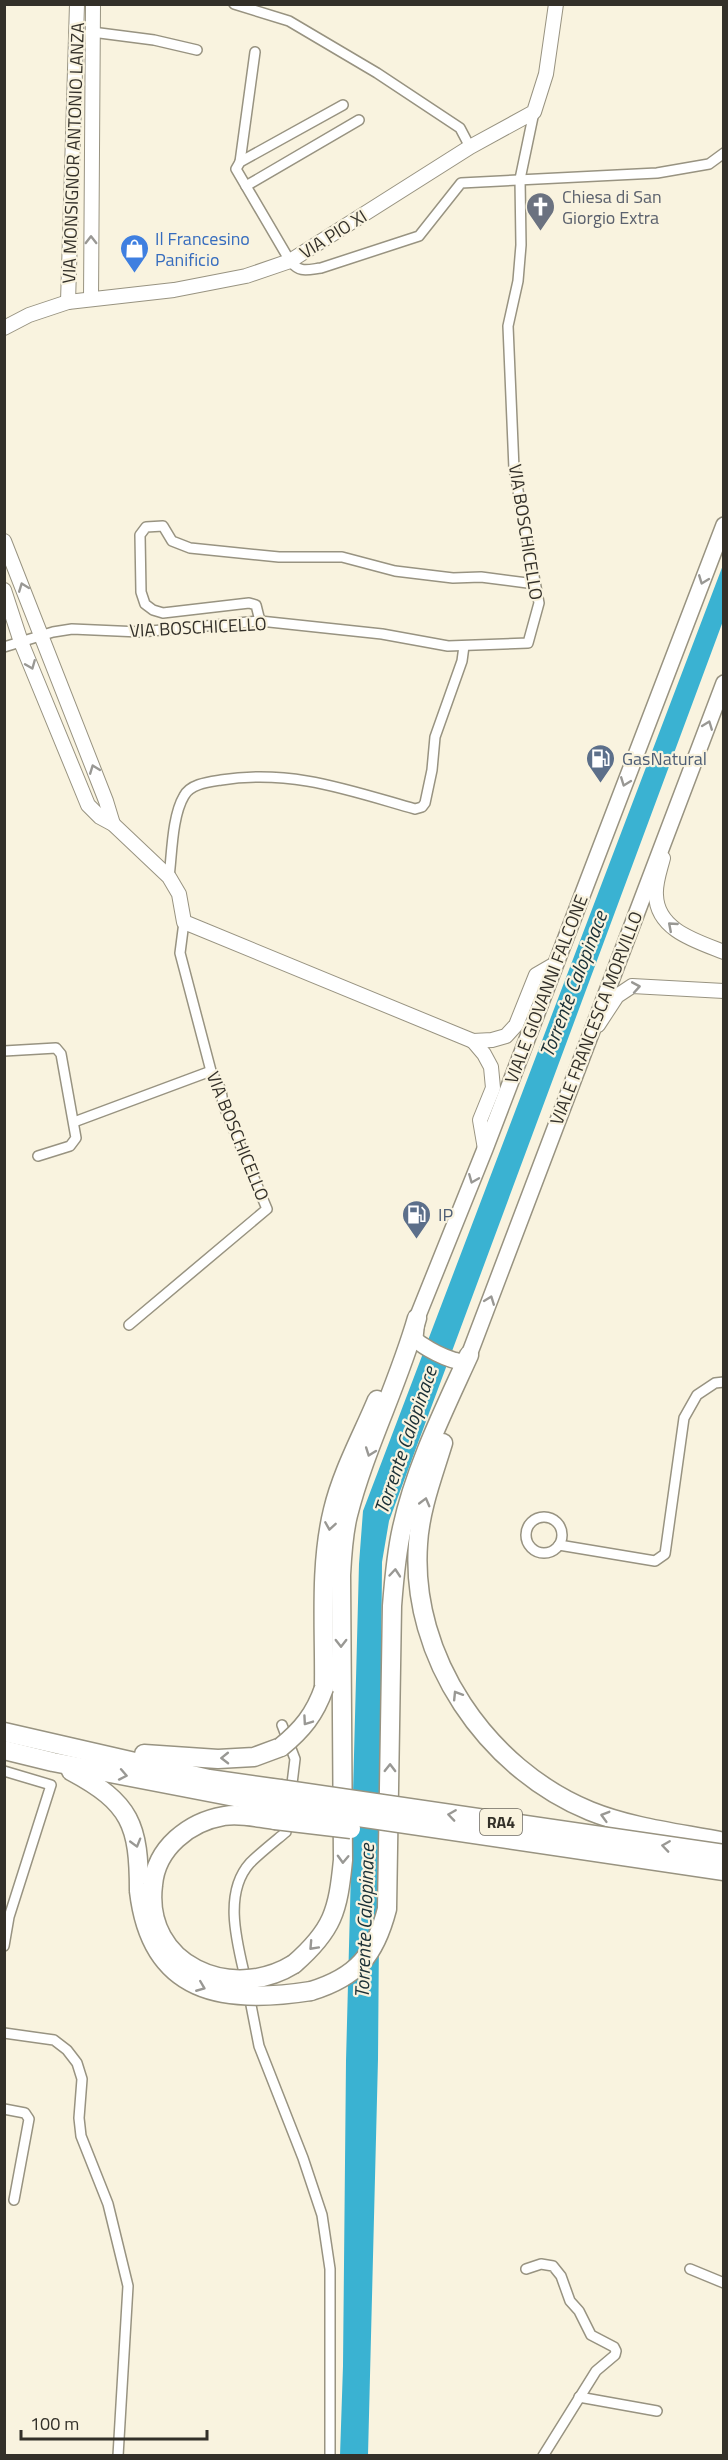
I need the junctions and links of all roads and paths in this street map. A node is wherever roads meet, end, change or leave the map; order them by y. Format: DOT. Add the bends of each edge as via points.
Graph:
graph roads {
  1 [pos="77,4"];
  2 [pos="93,4"];
  3 [pos="234,4"];
  4 [pos="556,4"];
  5 [pos="92,32"];
  6 [pos="197,50"];
  7 [pos="255,52"];
  8 [pos="343,105"];
  9 [pos="534,112"];
  10 [pos="359,120"];
  11 [pos="470,147"];
  12 [pos="723,153"];
  13 [pos="240,162"];
  14 [pos="520,178"];
  15 [pos="246,186"];
  16 [pos="290,261"];
  17 [pos="91,299"];
  18 [pos="68,302"];
  19 [pos="4,328"];
  20 [pos="723,525"];
  21 [pos="4,541"];
  22 [pos="535,584"];
  23 [pos="4,590"];
  24 [pos="260,621"];
  25 [pos="42,636"];
  26 [pos="21,642"];
  27 [pos="464,646"];
  28 [pos="4,647"];
  29 [pos="723,682"];
  30 [pos="113,824"];
  31 [pos="669,826"];
  32 [pos="169,877"];
  33 [pos="184,922"];
  34 [pos="722,953"];
  35 [pos="555,964"];
  36 [pos="720,987"];
  37 [pos="473,1041"];
  38 [pos="586,1044"];
  39 [pos="4,1051"];
  40 [pos="211,1071"];
  41 [pos="74,1122"];
  42 [pos="485,1149"];
  43 [pos="38,1156"];
  44 [pos="417,1318"];
  45 [pos="129,1325"];
  46 [pos="462,1357"];
  47 [pos="723,1382"];
  48 [pos="559,1545"];
  49 [pos="282,1725"];
  50 [pos="4,1732"];
  51 [pos="4,1750"];
  52 [pos="53,1753"];
  53 [pos="4,1771"];
  54 [pos="277,1805"];
  55 [pos="723,1842"];
  56 [pos="723,1854"];
  57 [pos="723,1871"];
  58 [pos="146,1888"];
  59 [pos="4,1947"];
  60 [pos="4,2033"];
  61 [pos="4,2109"];
  62 [pos="14,2200"];
  63 [pos="526,2269"];
  64 [pos="690,2269"];
  65 [pos="723,2283"];
  66 [pos="579,2397"];
  67 [pos="657,2411"];
  68 [pos="118,2456"];
  69 [pos="330,2456"];
  70 [pos="543,2456"];
  1 -- 18 [label="street, VIA MONSIGNOR ANTONIO LANZA"];
  2 -- 5 [label="street, VIA MONSIGNOR ANTONIO LANZA"];
  3 -- 11 [label="street" via="289,21 377,73 460,128"];
  4 -- 9 [label="street" via="546,74"];
  5 -- 6 [label="street"];
  17 -- 5 [label="street, VIA MONSIGNOR ANTONIO LANZA, one-way"];
  7 -- 13 [label="street"];
  8 -- 13 [label="street"];
  9 -- 11 [label="street, VIA PIO XI"];
  9 -- 14 [label="street, VIA BOSCHICELLO"];
  10 -- 15 [label="street"];
  11 -- 16 [label="street, VIA PIO XI"];
  12 -- 14 [label="street" via="709,164 657,172"];
  13 -- 15 [label="street" via="236,169"];
  14 -- 16 [label="street" via="461,183 419,236 321,268 296,268"];
  14 -- 22 [label="street, VIA BOSCHICELLO" via="520,266 508,326 514,469"];
  15 -- 16 [label="street"];
  16 -- 17 [label="street, VIA PIO XI" via="246,276 174,290"];
  17 -- 18 [label="street, VIA PIO XI"];
  18 -- 19 [label="street, VIA PIO XI"];
  20 -- 35 [label="main road, VIALE GIOVANNI FALCONE, one-way"];
  25 -- 21 [label="street, one-way"];
  22 -- 24 [label="street" via="395,571 342,557 279,557 190,548 172,541 164,526 146,527 140,535 141,592 145,604 163,613 249,603 255,605"];
  22 -- 27 [label="street, VIA BOSCHICELLO" via="539,603 528,643"];
  23 -- 26 [label="street"];
  24 -- 25 [label="street, VIA BOSCHICELLO" via="140,633 72,629"];
  24 -- 27 [label="street, VIA BOSCHICELLO"];
  25 -- 26 [label="street, VIA BOSCHICELLO"];
  30 -- 25 [label="street, one-way"];
  26 -- 28 [label="street, VIA BOSCHICELLO"];
  26 -- 30 [label="street, one-way" via="88,805"];
  27 -- 32 [label="street" via="435,737 432,770 422,807 415,809 313,781 264,775 194,786 184,794 178,810"];
  31 -- 29 [label="main road, VIALE FRANCESCA MORVILLO, one-way"];
  30 -- 32 [label="street"];
  34 -- 31 [label="street, one-way" via="676,931 660,913 656,892"];
  31 -- 38 [label="main road, VIALE FRANCESCA MORVILLO"];
  32 -- 33 [label="street" via="179,894"];
  33 -- 37 [label="street"];
  33 -- 40 [label="street, VIA BOSCHICELLO" via="180,953"];
  35 -- 37 [label="street" via="536,975 516,1025 506,1036"];
  35 -- 42 [label="main road, VIALE GIOVANNI FALCONE"];
  38 -- 36 [label="street, one-way" via="618,996 632,986"];
  37 -- 42 [label="street" via="491,1067 493,1088 480,1120"];
  46 -- 38 [label="main road, VIALE FRANCESCA MORVILLO, one-way"];
  39 -- 41 [label="street" via="56,1048 61,1054"];
  40 -- 41 [label="street"];
  40 -- 45 [label="street, VIA BOSCHICELLO" via="267,1209"];
  41 -- 43 [label="street" via="76,1138 70,1146"];
  42 -- 44 [label="main road, VIALE GIOVANNI FALCONE, one-way"];
  44 -- 46 [label="main road" via="416,1338 422,1346"];
  44 -- 52 [label="highway, one-way, bridge" via="396,1351 341,1482 326,1554 324,1688 318,1706 298,1734 254,1757 160,1756 94,1745"];
  44 -- 58 [label="highway, one-way, bridge" via="357,1486 343,1543 344,1860 340,1896 330,1926 316,1946 277,1975 230,1981 210,1975 177,1956 164,1940 152,1895"];
  55 -- 46 [label="highway, one-way" via="592,1812 558,1796 496,1747 472,1719 447,1679 432,1642 417,1565 419,1526"];
  58 -- 46 [label="highway, one-way, bridge" via="141,1914 160,1958 185,1980 206,1990 232,1996 282,1996 311,1991 343,1979 369,1955 382,1931 387,1909 395,1565 412,1495"];
  47 -- 48 [label="street" via="697,1395 684,1418 665,1554 655,1561"];
  48 -- 48 [label="street" via="562,1533 556,1521 542,1516 527,1526 525,1538 536,1552 548,1553"];
  49 -- 69 [label="street" via="295,1759 286,1832 249,1865 236,1890 235,1930 259,2046 322,2215 330,2269"];
  50 -- 52 [label="highway, RA4"];
  51 -- 52 [label="highway, RA4"];
  52 -- 54 [label="highway, RA4" via="209,1779"];
  52 -- 58 [label="highway, one-way" via="124,1809"];
  53 -- 59 [label="street" via="51,1785 9,1917"];
  56 -- 54 [label="highway, RA4, one-way, bridge"];
  54 -- 57 [label="highway, RA4, bridge"];
  54 -- 58 [label="highway" via="201,1823 165,1848"];
  60 -- 68 [label="street" via="54,2040 77,2063 82,2079 81,2136 108,2204 128,2286"];
  61 -- 62 [label="street" via="25,2113 29,2120"];
  63 -- 66 [label="street" via="541,2264 553,2266 591,2335 616,2351 596,2371"];
  64 -- 65 [label="street"];
  66 -- 67 [label="street"];
  66 -- 70 [label="street"];
}
